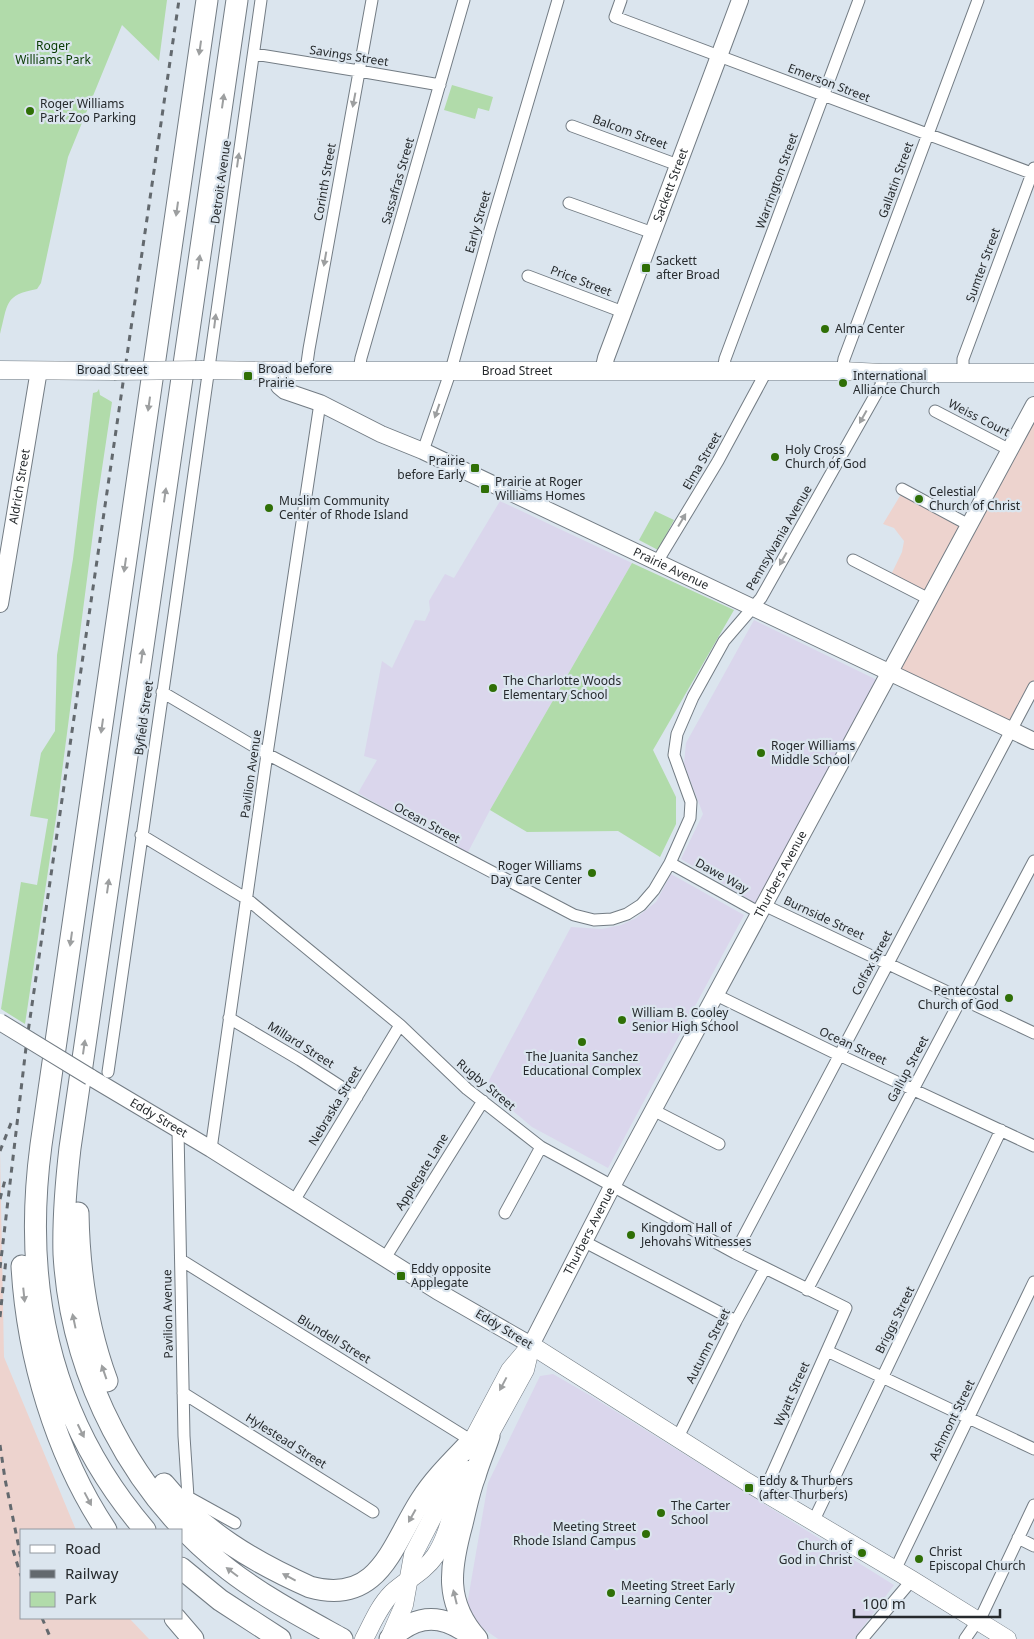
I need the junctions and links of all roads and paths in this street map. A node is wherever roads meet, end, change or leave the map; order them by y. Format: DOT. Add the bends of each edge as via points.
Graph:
graph roads {
  1 [pos="207,0"];
  2 [pos="237,0"];
  3 [pos="261,0"];
  4 [pos="372,0"];
  5 [pos="464,0"];
  6 [pos="558,0"];
  7 [pos="621,0"];
  8 [pos="740,0"];
  9 [pos="859,0"];
  10 [pos="978,0"];
  11 [pos="254,54"];
  12 [pos="719,56"];
  13 [pos="360,71"];
  14 [pos="440,85"];
  15 [pos="823,95"];
  16 [pos="572,126"];
  17 [pos="928,134"];
  18 [pos="678,165"];
  19 [pos="1033,172"];
  20 [pos="569,203"];
  21 [pos="653,233"];
  22 [pos="528,276"];
  23 [pos="624,312"];
  24 [pos="206,369"];
  25 [pos="0,370"];
  26 [pos="39,370"];
  27 [pos="306,370"];
  28 [pos="359,370"];
  29 [pos="451,370"];
  30 [pos="281,371"];
  31 [pos="603,371"];
  32 [pos="723,371"];
  33 [pos="842,371"];
  34 [pos="766,372"];
  35 [pos="882,373"];
  36 [pos="963,373"];
  37 [pos="1034,373"];
  38 [pos="314,401"];
  39 [pos="1034,405"];
  40 [pos="935,411"];
  41 [pos="1010,450"];
  42 [pos="423,451"];
  43 [pos="902,489"];
  44 [pos="969,525"];
  45 [pos="853,560"];
  46 [pos="657,562"];
  47 [pos="929,599"];
  48 [pos="0,604"];
  49 [pos="751,608"];
  50 [pos="889,672"];
  51 [pos="1034,687"];
  52 [pos="162,692"];
  53 [pos="1011,730"];
  54 [pos="1034,741"];
  55 [pos="267,754"];
  56 [pos="141,835"];
  57 [pos="1034,861"];
  58 [pos="670,863"];
  59 [pos="247,899"];
  60 [pos="762,909"];
  61 [pos="888,964"];
  62 [pos="716,995"];
  63 [pos="961,998"];
  64 [pos="229,1018"];
  65 [pos="0,1022"];
  66 [pos="400,1025"];
  67 [pos="1034,1033"];
  68 [pos="839,1055"];
  69 [pos="108,1072"];
  70 [pos="51,1076"];
  71 [pos="913,1089"];
  72 [pos="77,1095"];
  73 [pos="357,1097"];
  74 [pos="483,1101"];
  75 [pos="653,1110"];
  76 [pos="178,1130"];
  77 [pos="1001,1130"];
  78 [pos="719,1144"];
  79 [pos="1034,1146"];
  80 [pos="541,1147"];
  81 [pos="211,1149"];
  82 [pos="612,1187"];
  83 [pos="294,1201"];
  84 [pos="505,1213"];
  85 [pos="583,1241"];
  86 [pos="735,1253"];
  87 [pos="385,1258"];
  88 [pos="181,1260"];
  89 [pos="765,1268"];
  90 [pos="1034,1282"];
  91 [pos="807,1290"];
  92 [pos="846,1308"];
  93 [pos="736,1321"];
  94 [pos="531,1345"];
  95 [pos="827,1351"];
  96 [pos="883,1377"];
  97 [pos="183,1393"];
  98 [pos="968,1417"];
  99 [pos="678,1437"];
  100 [pos="481,1439"];
  101 [pos="1034,1449"];
  102 [pos="764,1492"];
  103 [pos="1034,1506"];
  104 [pos="373,1512"];
  105 [pos="813,1522"];
  106 [pos="235,1523"];
  107 [pos="105,1529"];
  108 [pos="144,1529"];
  109 [pos="1018,1538"];
  110 [pos="1034,1546"];
  111 [pos="182,1569"];
  112 [pos="894,1570"];
  113 [pos="409,1580"];
  114 [pos="912,1580"];
  115 [pos="175,1619"];
  116 [pos="978,1621"];
  117 [pos="338,1636"];
  118 [pos="193,1639"];
  119 [pos="280,1639"];
  120 [pos="364,1639"];
  121 [pos="390,1639"];
  122 [pos="476,1639"];
  123 [pos="862,1639"];
  124 [pos="965,1639"];
  125 [pos="1007,1639"];
  1 -- 70 [label="highway, one-way"];
  72 -- 2 [label="highway, one-way"];
  3 -- 11 [label="street, Detroit Avenue"];
  4 -- 13 [label="street, Corinth Street"];
  5 -- 14 [label="street, Sassafras Street"];
  6 -- 29 [label="street, Early Street"];
  7 -- 12 [label="street, Emerson Street" via="615,17"];
  8 -- 12 [label="main road, Sackett Street"];
  9 -- 15 [label="street, Warrington Street"];
  10 -- 17 [label="street, Gallatin Street"];
  11 -- 13 [label="street, Savings Street"];
  24 -- 11 [label="street, Detroit Avenue, one-way"];
  12 -- 15 [label="street, Emerson Street"];
  12 -- 18 [label="main road, Sackett Street"];
  13 -- 14 [label="street, Savings Street"];
  13 -- 27 [label="street, Corinth Street, one-way"];
  14 -- 28 [label="street, Sassafras Street"];
  15 -- 17 [label="street, Emerson Street"];
  15 -- 32 [label="street, Warrington Street"];
  16 -- 18 [label="street, Balcom Street"];
  17 -- 19 [label="street, Emerson Street"];
  17 -- 33 [label="street, Gallatin Street"];
  18 -- 21 [label="main road, Sackett Street"];
  19 -- 36 [label="street, Sumter Street" via="963,359"];
  20 -- 21 [label="street"];
  21 -- 23 [label="main road, Sackett Street"];
  22 -- 23 [label="street, Price Street"];
  23 -- 31 [label="main road, Sackett Street"];
  24 -- 26 [label="main road, Broad Street, bridge"];
  24 -- 30 [label="main road, Broad Street"];
  24 -- 52 [label="street, Byfield Street"];
  25 -- 26 [label="main road, Broad Street"];
  26 -- 48 [label="main road, Aldrich Street"];
  27 -- 28 [label="main road, Broad Street"];
  27 -- 30 [label="main road, Broad Street"];
  28 -- 29 [label="main road, Broad Street"];
  29 -- 31 [label="main road, Broad Street"];
  29 -- 42 [label="street, Early Street, one-way"];
  30 -- 38 [label="main road, Prairie Avenue"];
  31 -- 32 [label="main road, Broad Street"];
  32 -- 34 [label="main road, Broad Street"];
  33 -- 34 [label="main road, Broad Street"];
  33 -- 35 [label="main road, Broad Street"];
  46 -- 34 [label="street, Elma Street, one-way" via="718,461"];
  35 -- 36 [label="main road, Broad Street"];
  35 -- 49 [label="street, Pennsylvania Avenue, one-way" via="881,385 761,598"];
  36 -- 37 [label="main road, Broad Street"];
  38 -- 42 [label="main road, Prairie Avenue"];
  38 -- 55 [label="street, Pavilion Avenue"];
  39 -- 41 [label="main road, Thurbers Avenue"];
  40 -- 41 [label="street, Weiss Court"];
  41 -- 44 [label="main road, Thurbers Avenue"];
  42 -- 46 [label="main road, Prairie Avenue"];
  43 -- 44 [label="street"];
  44 -- 47 [label="main road, Thurbers Avenue"];
  45 -- 47 [label="street"];
  46 -- 49 [label="main road, Prairie Avenue"];
  47 -- 50 [label="main road, Thurbers Avenue"];
  49 -- 50 [label="main road, Prairie Avenue"];
  49 -- 58 [label="street, Pennsylvania Avenue" via="724,641 677,734 674,755 690,802 690,818"];
  50 -- 53 [label="main road, Prairie Avenue"];
  50 -- 60 [label="main road, Thurbers Avenue"];
  51 -- 53 [label="street, Colfax Street"];
  52 -- 55 [label="street, Ocean Street"];
  52 -- 56 [label="street, Byfield Street"];
  53 -- 54 [label="main road, Prairie Avenue"];
  53 -- 61 [label="street, Colfax Street"];
  55 -- 58 [label="street, Ocean Street" via="574,915 594,920 627,914 641,905 654,890"];
  55 -- 59 [label="street, Pavilion Avenue"];
  56 -- 59 [label="street, Rugby Street"];
  56 -- 69 [label="street, Byfield Street"];
  57 -- 63 [label="street, Gallup Street"];
  58 -- 60 [label="street, Dawe Way"];
  59 -- 64 [label="street, Pavilion Avenue"];
  59 -- 66 [label="street, Rugby Street"];
  60 -- 61 [label="street, Burnside Street"];
  60 -- 62 [label="main road, Thurbers Avenue"];
  61 -- 63 [label="street, Burnside Street"];
  61 -- 68 [label="street, Colfax Street"];
  62 -- 68 [label="street, Ocean Street"];
  62 -- 75 [label="main road, Thurbers Avenue"];
  63 -- 67 [label="street, Burnside Street"];
  63 -- 71 [label="street, Gallup Street"];
  64 -- 73 [label="street, Millard Street"];
  64 -- 81 [label="street, Pavilion Avenue"];
  65 -- 76 [label="main road, Eddy Street, bridge"];
  66 -- 73 [label="street, Nebraska Street"];
  66 -- 74 [label="street, Rugby Street"];
  68 -- 71 [label="street, Ocean Street"];
  68 -- 86 [label="street, Colfax Street"];
  70 -- 107 [label="highway, one-way" via="29,1132 26,1153 20,1225 25,1300 36,1361 55,1423 76,1476"];
  70 -- 108 [label="highway, one-way" via="35,1216 36,1269 44,1322 63,1390 84,1439 112,1486"];
  71 -- 77 [label="street, Ocean Street"];
  71 -- 91 [label="street, Gallup Street"];
  100 -- 72 [label="highway, one-way" via="422,1498 380,1570 366,1582 349,1589 330,1591 305,1585 229,1544 196,1519 164,1484 137,1444 114,1397 94,1339 79,1251"];
  117 -- 72 [label="highway, one-way" via="250,1585 215,1559 189,1534 144,1481 102,1406 77,1334 65,1256 66,1184"];
  73 -- 83 [label="street, Nebraska Street"];
  74 -- 80 [label="street, Rugby Street"];
  74 -- 87 [label="street, Applegate Lane"];
  75 -- 78 [label="street"];
  75 -- 82 [label="main road, Thurbers Avenue"];
  76 -- 81 [label="main road, Eddy Street"];
  76 -- 88 [label="street, Pavilion Avenue"];
  77 -- 79 [label="street, Ocean Street"];
  77 -- 96 [label="street, Briggs Street"];
  80 -- 82 [label="street, Rugby Street"];
  80 -- 84 [label="street"];
  81 -- 83 [label="main road, Eddy Street"];
  82 -- 85 [label="main road, Thurbers Avenue"];
  82 -- 86 [label="street, Rugby Street"];
  83 -- 87 [label="main road, Eddy Street"];
  85 -- 93 [label="street"];
  85 -- 94 [label="main road, Thurbers Avenue"];
  86 -- 89 [label="street, Rugby Street"];
  87 -- 94 [label="main road, Eddy Street"];
  88 -- 97 [label="street, Pavilion Avenue"];
  88 -- 100 [label="street, Blundell Street"];
  89 -- 91 [label="street, Rugby Street"];
  89 -- 93 [label="street, Autumn Street"];
  90 -- 98 [label="street, Ashmont Street"];
  91 -- 92 [label="street, Rugby Street"];
  92 -- 95 [label="street, Wyatt Street"];
  93 -- 99 [label="street, Autumn Street"];
  94 -- 99 [label="main road, Eddy Street"];
  94 -- 100 [label="main road, Thurbers Avenue" via="525,1370"];
  95 -- 96 [label="street"];
  95 -- 102 [label="street, Wyatt Street"];
  96 -- 98 [label="street"];
  96 -- 105 [label="street, Briggs Street"];
  97 -- 104 [label="street, Hylestead Street"];
  97 -- 106 [label="street, Pavilion Avenue" via="188,1497"];
  98 -- 101 [label="street"];
  98 -- 112 [label="street, Ashmont Street"];
  99 -- 102 [label="main road, Eddy Street"];
  100 -- 113 [label="main road, Thurbers Avenue" via="463,1480 440,1549"];
  122 -- 100 [label="highway, one-way" via="459,1612 452,1573"];
  102 -- 105 [label="main road, Eddy Street"];
  103 -- 109 [label="street"];
  105 -- 112 [label="main road, Eddy Street"];
  109 -- 110 [label="street"];
  109 -- 116 [label="street"];
  111 -- 119 [label="highway" via="220,1600"];
  112 -- 114 [label="main road, Eddy Street"];
  113 -- 120 [label="main road, Thurbers Avenue" via="385,1601"];
  113 -- 121 [label="main road" via="401,1613"];
  114 -- 116 [label="main road, Eddy Street"];
  114 -- 123 [label="street"];
  115 -- 118 [label="highway"];
  116 -- 124 [label="street"];
  116 -- 125 [label="main road, Eddy Street"];
  121 -- 122 [label="highway" via="412,1623 433,1619 454,1624"];
}
